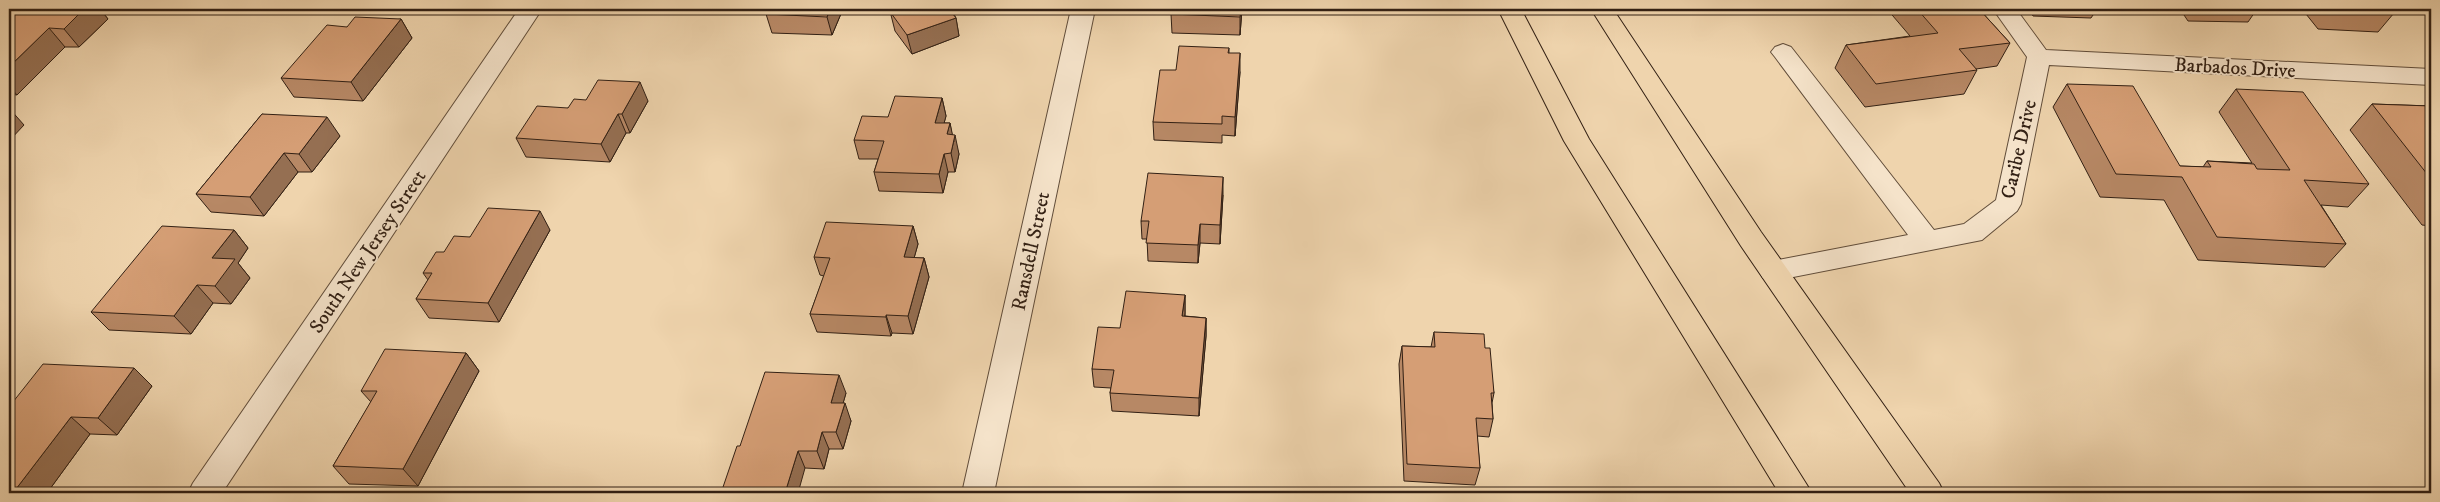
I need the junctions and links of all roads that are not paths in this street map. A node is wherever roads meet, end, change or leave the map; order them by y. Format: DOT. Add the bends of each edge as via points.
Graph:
graph roads {
  1 [pos="530,9"];
  2 [pos="1083,9"];
  3 [pos="1509,9"];
  4 [pos="1602,9"];
  5 [pos="2004,9"];
  6 [pos="1783,52"];
  7 [pos="2039,58"];
  8 [pos="2431,77"];
  9 [pos="1927,241"];
  10 [pos="1773,271"];
  11 [pos="204,493"];
  12 [pos="978,493"];
  13 [pos="1796,493"];
  14 [pos="1928,493"];
  1 -- 11 [label="street, South New Jersey Street"];
  2 -- 12 [label="street, Ransdell Street"];
  3 -- 13 [label="main road" via="1577,140"];
  4 -- 10 [label="main road"];
  5 -- 7 [label="street"];
  6 -- 9 [label="street"];
  7 -- 8 [label="street, Barbados Drive"];
  7 -- 9 [label="street, Caribe Drive" via="2008,204 1972,233"];
  9 -- 10 [label="street, Caribe Drive"];
  10 -- 14 [label="main road"];
}
